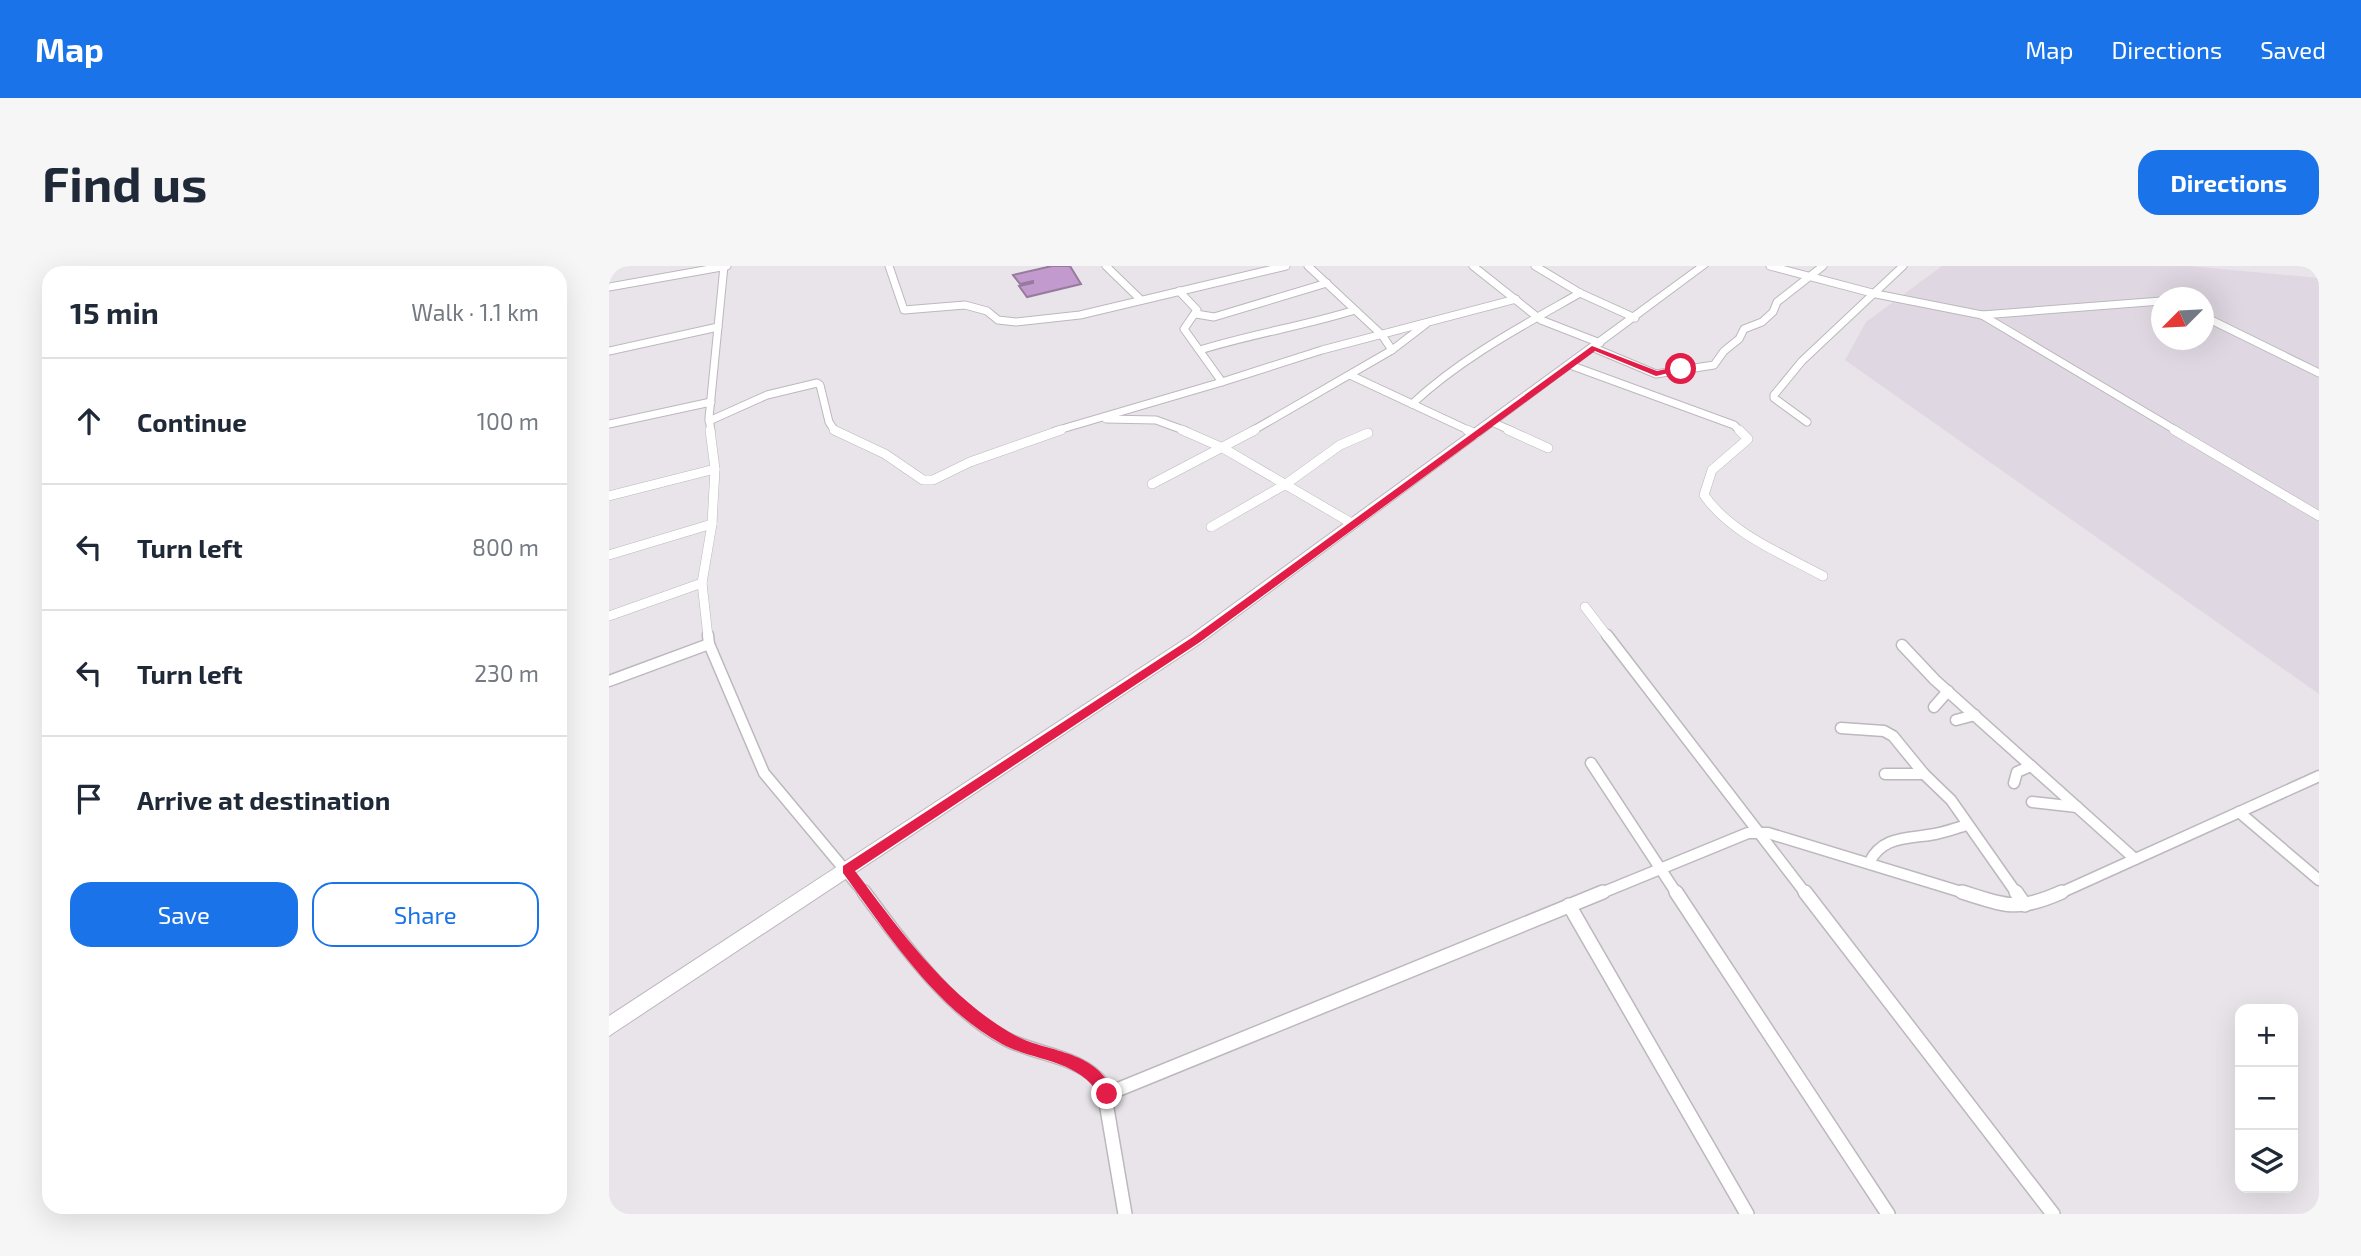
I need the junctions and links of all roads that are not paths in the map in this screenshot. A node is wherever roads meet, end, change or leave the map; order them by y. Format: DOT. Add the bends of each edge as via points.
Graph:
graph roads {
  1 [pos="725,266"];
  2 [pos="889,266"];
  3 [pos="1107,266"];
  4 [pos="1286,266"];
  5 [pos="1308,266"];
  6 [pos="1473,266"];
  7 [pos="1535,266"];
  8 [pos="1703,266"];
  9 [pos="1770,266"];
  10 [pos="1823,266"];
  11 [pos="1903,266"];
  12 [pos="1811,277"];
  13 [pos="1327,284"];
  14 [pos="609,287"];
  15 [pos="1179,291"];
  16 [pos="1580,293"];
  17 [pos="1876,293"];
  18 [pos="1515,299"];
  19 [pos="1140,300"];
  20 [pos="2151,302"];
  21 [pos="1355,310"];
  22 [pos="1196,314"];
  23 [pos="1982,315"];
  24 [pos="1536,316"];
  25 [pos="1635,318"];
  26 [pos="2214,321"];
  27 [pos="1427,323"];
  28 [pos="718,327"];
  29 [pos="1382,335"];
  30 [pos="1597,346"];
  31 [pos="1200,350"];
  32 [pos="1392,350"];
  33 [pos="609,351"];
  34 [pos="1570,365"];
  35 [pos="2319,373"];
  36 [pos="1350,375"];
  37 [pos="1222,382"];
  38 [pos="711,402"];
  39 [pos="1412,404"];
  40 [pos="1100,418"];
  41 [pos="709,421"];
  42 [pos="1492,422"];
  43 [pos="1807,422"];
  44 [pos="609,424"];
  45 [pos="1368,433"];
  46 [pos="1476,434"];
  47 [pos="1548,447"];
  48 [pos="1223,448"];
  49 [pos="715,468"];
  50 [pos="1151,484"];
  51 [pos="1286,484"];
  52 [pos="609,496"];
  53 [pos="2319,516"];
  54 [pos="712,524"];
  55 [pos="1353,524"];
  56 [pos="1211,527"];
  57 [pos="609,555"];
  58 [pos="1823,576"];
  59 [pos="702,583"];
  60 [pos="1585,607"];
  61 [pos="609,616"];
  62 [pos="709,644"];
  63 [pos="1902,645"];
  64 [pos="609,681"];
  65 [pos="1948,691"];
  66 [pos="1934,707"];
  67 [pos="1975,715"];
  68 [pos="1956,720"];
  69 [pos="1841,728"];
  70 [pos="1591,763"];
  71 [pos="2031,766"];
  72 [pos="1885,774"];
  73 [pos="1924,774"];
  74 [pos="2319,776"];
  75 [pos="2014,783"];
  76 [pos="2032,802"];
  77 [pos="2077,807"];
  78 [pos="2239,812"];
  79 [pos="1967,825"];
  80 [pos="1759,833"];
  81 [pos="2135,859"];
  82 [pos="1870,863"];
  83 [pos="1661,868"];
  84 [pos="847,870"];
  85 [pos="2319,880"];
  86 [pos="1569,905"];
  87 [pos="2025,905"];
  88 [pos="609,1027"];
  89 [pos="1107,1094"];
  90 [pos="1125,1214"];
  91 [pos="1747,1214"];
  92 [pos="1888,1214"];
  93 [pos="2053,1214"];
  1 -- 14 [label="street"];
  1 -- 28 [label="street"];
  2 -- 19 [label="street" via="908,311 971,304 997,320 1016,322 1080,315"];
  3 -- 19 [label="street"];
  4 -- 15 [label="street"];
  5 -- 13 [label="street"];
  6 -- 18 [label="street"];
  7 -- 16 [label="street"];
  8 -- 25 [label="main road"];
  9 -- 12 [label="street"];
  10 -- 12 [label="street"];
  11 -- 17 [label="street"];
  12 -- 17 [label="street"];
  12 -- 30 [label="street" via="1777,302 1762,322 1744,329 1740,340 1723,351 1714,365 1656,374"];
  13 -- 21 [label="street"];
  13 -- 22 [label="street" via="1214,317"];
  15 -- 19 [label="street"];
  15 -- 22 [label="street"];
  16 -- 24 [label="street"];
  16 -- 25 [label="street"];
  17 -- 23 [label="street"];
  17 -- 43 [label="street" via="1803,361 1774,395"];
  18 -- 24 [label="street"];
  18 -- 27 [label="street"];
  20 -- 23 [label="street"];
  21 -- 29 [label="street"];
  21 -- 31 [label="street"];
  22 -- 31 [label="street" via="1184,329"];
  23 -- 53 [label="street"];
  24 -- 30 [label="street"];
  24 -- 39 [label="street"];
  25 -- 30 [label="main road"];
  26 -- 35 [label="street"];
  27 -- 29 [label="street"];
  27 -- 32 [label="street"];
  28 -- 33 [label="street"];
  28 -- 38 [label="street"];
  29 -- 32 [label="street"];
  29 -- 37 [label="street"];
  30 -- 34 [label="main road"];
  31 -- 37 [label="street"];
  32 -- 36 [label="street"];
  34 -- 42 [label="main road"];
  34 -- 58 [label="street" via="1743,431 1748,439 1745,444 1712,470 1704,495 1708,505"];
  36 -- 39 [label="street"];
  36 -- 48 [label="street"];
  37 -- 40 [label="street"];
  38 -- 41 [label="street"];
  38 -- 44 [label="street"];
  39 -- 46 [label="street"];
  40 -- 41 [label="street" via="1039,436 933,480 922,480 885,454 835,432 817,383 767,396"];
  40 -- 48 [label="street" via="1156,419"];
  41 -- 49 [label="street"];
  42 -- 46 [label="main road"];
  42 -- 47 [label="street"];
  45 -- 51 [label="street" via="1340,445"];
  46 -- 55 [label="main road"];
  48 -- 50 [label="street"];
  48 -- 51 [label="street"];
  49 -- 52 [label="street"];
  49 -- 54 [label="street"];
  51 -- 55 [label="street"];
  51 -- 56 [label="street"];
  54 -- 57 [label="street"];
  54 -- 59 [label="street"];
  55 -- 84 [label="main road" via="1196,639"];
  59 -- 61 [label="street"];
  59 -- 62 [label="street"];
  60 -- 80 [label="street"];
  62 -- 64 [label="street"];
  62 -- 84 [label="street" via="764,772"];
  63 -- 65 [label="street"];
  65 -- 66 [label="street"];
  65 -- 67 [label="street"];
  67 -- 68 [label="street"];
  67 -- 71 [label="street"];
  69 -- 73 [label="street" via="1884,731"];
  70 -- 83 [label="street"];
  71 -- 75 [label="street" via="2017,772"];
  71 -- 77 [label="street"];
  72 -- 73 [label="street"];
  73 -- 79 [label="street" via="1945,793"];
  74 -- 78 [label="street"];
  76 -- 77 [label="street"];
  77 -- 81 [label="street"];
  78 -- 81 [label="street"];
  78 -- 85 [label="street"];
  79 -- 82 [label="street" via="1935,834 1901,836 1875,850"];
  79 -- 87 [label="street"];
  80 -- 82 [label="street"];
  80 -- 83 [label="street" via="1748,833"];
  80 -- 93 [label="street"];
  81 -- 87 [label="street"];
  82 -- 87 [label="street" via="2011,907"];
  83 -- 86 [label="street"];
  83 -- 92 [label="street"];
  84 -- 88 [label="main road"];
  84 -- 89 [label="street" via="954,1002 1007,1040 1091,1072"];
  86 -- 89 [label="street"];
  86 -- 91 [label="street"];
  89 -- 90 [label="street"];
}
